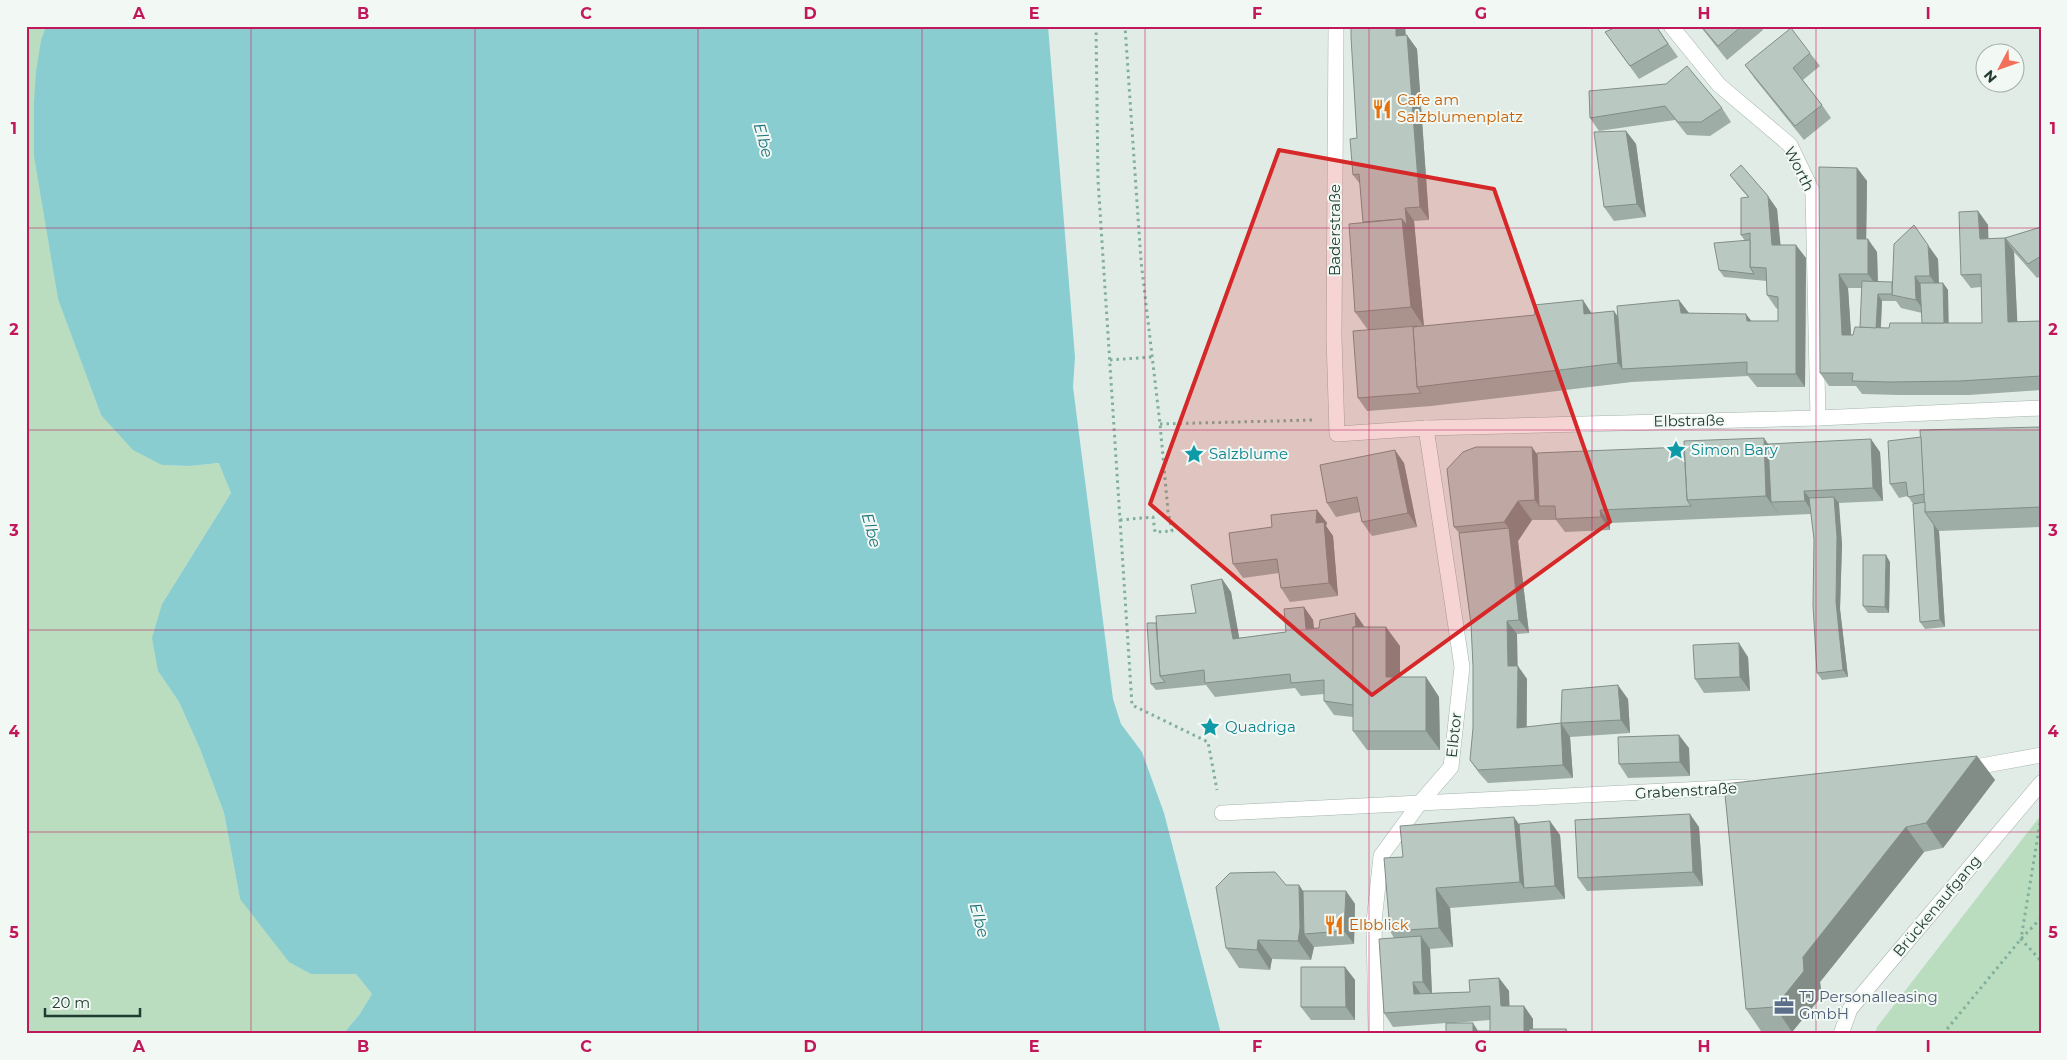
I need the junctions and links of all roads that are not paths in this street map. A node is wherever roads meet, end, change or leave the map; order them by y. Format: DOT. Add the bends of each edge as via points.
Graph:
graph roads {
  1 [pos="1336,26"];
  2 [pos="1672,26"];
  3 [pos="2041,408"];
  4 [pos="1818,418"];
  5 [pos="1337,427"];
  6 [pos="1426,428"];
  7 [pos="2041,755"];
  8 [pos="1953,771"];
  9 [pos="2041,783"];
  10 [pos="1757,786"];
  11 [pos="1419,804"];
  12 [pos="1222,813"];
  13 [pos="1376,1034"];
  14 [pos="1841,1034"];
  1 -- 5 [label="street, Baderstraße" via="1334,337"];
  2 -- 4 [label="street, Worth" via="1719,85 1790,145 1813,193"];
  3 -- 4 [label="street, Elbstraße"];
  4 -- 6 [label="street, Elbstraße"];
  5 -- 6 [label="street, Elbstraße"];
  6 -- 11 [label="street, Elbtor" via="1462,667 1451,767"];
  7 -- 8 [label="street"];
  9 -- 14 [label="street, Brückenaufgang" via="1850,1009"];
  10 -- 11 [label="street, Grabenstraße"];
  11 -- 12 [label="street"];
  11 -- 13 [label="street, Elbtor" via="1381,856 1374,922"];
}
